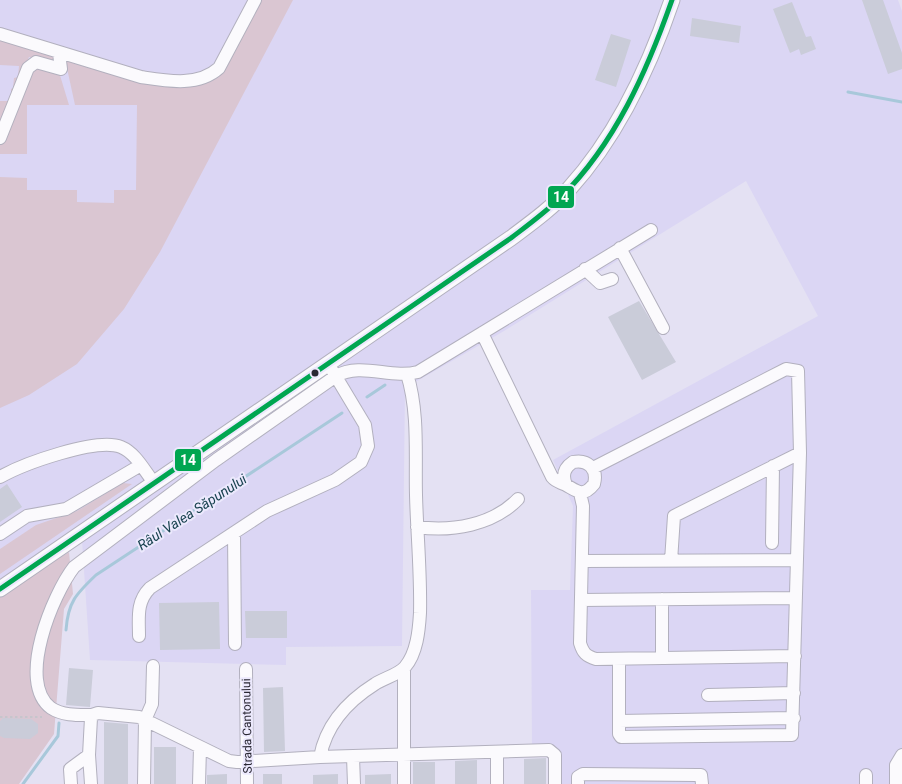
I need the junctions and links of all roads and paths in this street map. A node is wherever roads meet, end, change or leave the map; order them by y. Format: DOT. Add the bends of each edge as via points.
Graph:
graph roads {
  1 [pos="255,0"];
  2 [pos="672,0"];
  3 [pos="0,34"];
  4 [pos="59,53"];
  5 [pos="0,138"];
  6 [pos="651,230"];
  7 [pos="620,248"];
  8 [pos="585,270"];
  9 [pos="612,279"];
  10 [pos="663,328"];
  11 [pos="482,333"];
  12 [pos="332,369"];
  13 [pos="407,374"];
  14 [pos="800,453"];
  15 [pos="141,466"];
  16 [pos="773,466"];
  17 [pos="593,468"];
  18 [pos="0,477"];
  19 [pos="154,484"];
  20 [pos="566,485"];
  21 [pos="580,493"];
  22 [pos="518,499"];
  23 [pos="417,527"];
  24 [pos="234,533"];
  25 [pos="0,534"];
  26 [pos="772,544"];
  27 [pos="797,560"];
  28 [pos="582,561"];
  29 [pos="671,561"];
  30 [pos="0,589"];
  31 [pos="796,598"];
  32 [pos="662,599"];
  33 [pos="581,600"];
  34 [pos="139,636"];
  35 [pos="235,644"];
  36 [pos="795,656"];
  37 [pos="662,658"];
  38 [pos="619,659"];
  39 [pos="153,666"];
  40 [pos="404,668"];
  41 [pos="246,669"];
  42 [pos="794,693"];
  43 [pos="708,695"];
  44 [pos="52,708"];
  45 [pos="92,715"];
  46 [pos="0,717"];
  47 [pos="794,718"];
  48 [pos="144,720"];
  49 [pos="619,721"];
  50 [pos="200,748"];
  51 [pos="497,753"];
  52 [pos="89,755"];
  53 [pos="404,755"];
  54 [pos="902,755"];
  55 [pos="320,757"];
  56 [pos="353,757"];
  57 [pos="247,760"];
  58 [pos="71,784"];
  59 [pos="91,784"];
  60 [pos="144,784"];
  61 [pos="199,784"];
  62 [pos="247,784"];
  63 [pos="354,784"];
  64 [pos="404,784"];
  65 [pos="497,784"];
  66 [pos="555,784"];
  67 [pos="578,784"];
  68 [pos="702,784"];
  69 [pos="896,784"];
  1 -- 4 [label="street" via="219,68 197,80 141,76"];
  2 -- 12 [label="main road" via="649,62 630,99 606,141 568,190 511,238"];
  3 -- 4 [label="street"];
  4 -- 5 [label="street" via="61,69 36,62 28,68"];
  6 -- 7 [label="street"];
  7 -- 8 [label="street"];
  7 -- 10 [label="street"];
  8 -- 9 [label="street" via="600,284"];
  8 -- 11 [label="street"];
  11 -- 13 [label="street" via="428,366"];
  11 -- 20 [label="street" via="552,477"];
  12 -- 13 [label="street"];
  12 -- 19 [label="main road"];
  12 -- 24 [label="street" via="365,425 368,446 361,462 335,480 267,511"];
  12 -- 44 [label="street" via="74,567 54,599 37,660 37,685"];
  13 -- 23 [label="street" via="412,398"];
  14 -- 16 [label="street"];
  14 -- 17 [label="street" via="800,377 798,371 791,368"];
  14 -- 27 [label="street"];
  15 -- 18 [label="street" via="123,448 101,444 21,467"];
  15 -- 19 [label="street"];
  15 -- 25 [label="street" via="66,509 27,516"];
  16 -- 26 [label="street"];
  16 -- 29 [label="street" via="674,516"];
  17 -- 20 [label="street" via="584,461 573,462 565,469"];
  17 -- 21 [label="street" via="594,484"];
  19 -- 30 [label="main road"];
  20 -- 21 [label="street"];
  21 -- 28 [label="street" via="583,506"];
  22 -- 23 [label="street" via="494,517 469,525 437,530"];
  23 -- 40 [label="street" via="420,613 414,649"];
  24 -- 34 [label="street" via="142,596"];
  24 -- 35 [label="street"];
  27 -- 29 [label="street"];
  27 -- 31 [label="street"];
  28 -- 29 [label="street"];
  28 -- 33 [label="street"];
  31 -- 32 [label="street"];
  31 -- 36 [label="street"];
  32 -- 33 [label="street"];
  32 -- 37 [label="street"];
  33 -- 38 [label="street" via="580,643 583,652 596,659"];
  36 -- 37 [label="street"];
  36 -- 42 [label="street"];
  37 -- 38 [label="street"];
  38 -- 49 [label="street"];
  39 -- 48 [label="street" via="152,704"];
  40 -- 53 [label="street"];
  40 -- 55 [label="street" via="347,705 325,737"];
  41 -- 57 [label="street, Strada Cantonului"];
  42 -- 43 [label="street"];
  42 -- 47 [label="street"];
  44 -- 45 [label="street" via="68,714"];
  44 -- 46 [label="path" via="42,717"];
  45 -- 48 [label="street" via="127,715"];
  45 -- 52 [label="street"];
  47 -- 49 [label="street"];
  47 -- 49 [label="street" via="792,735 771,736 625,738 619,734"];
  48 -- 50 [label="street"];
  48 -- 60 [label="street"];
  50 -- 57 [label="street" via="229,761"];
  50 -- 61 [label="street"];
  51 -- 53 [label="street"];
  51 -- 65 [label="street"];
  51 -- 66 [label="street" via="553,751"];
  52 -- 58 [label="street" via="70,769"];
  52 -- 59 [label="street"];
  53 -- 56 [label="street"];
  53 -- 64 [label="street"];
  54 -- 69 [label="street" via="896,765"];
  55 -- 56 [label="street"];
  55 -- 57 [label="street"];
  56 -- 63 [label="street"];
  57 -- 62 [label="street, Strada Cantonului"];
  67 -- 68 [label="street" via="579,774 592,774 697,775 701,776"];
}
